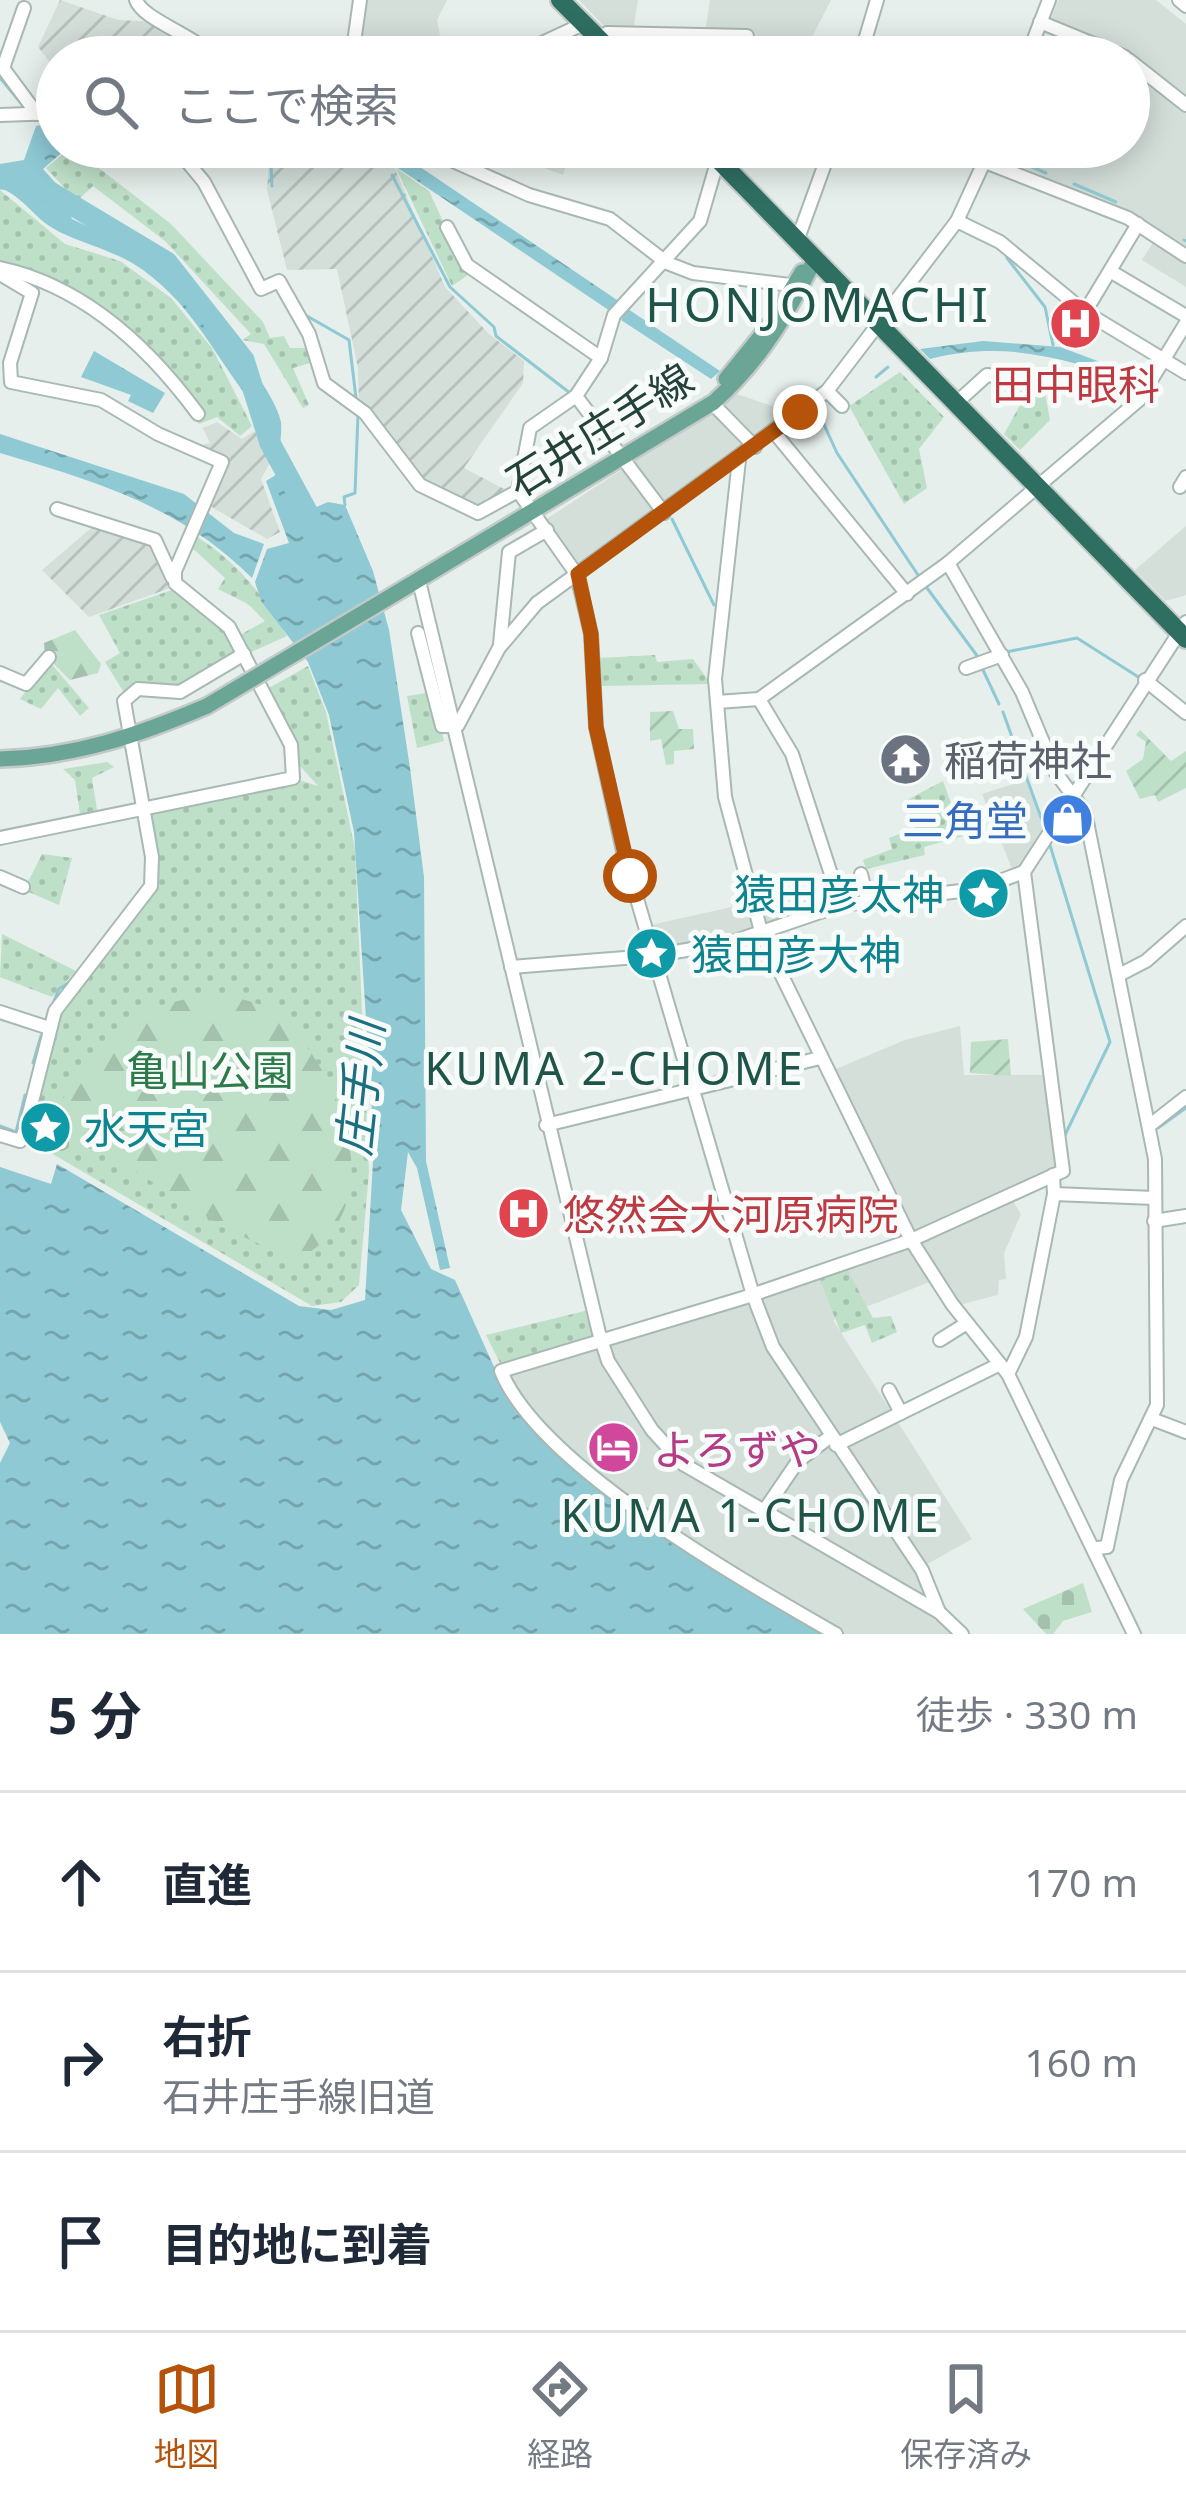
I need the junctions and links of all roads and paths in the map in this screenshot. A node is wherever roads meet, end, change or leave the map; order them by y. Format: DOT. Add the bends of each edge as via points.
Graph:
graph roads {
  1 [pos="136,0"];
  2 [pos="360,0"];
  3 [pos="560,0"];
  4 [pos="877,0"];
  5 [pos="1048,0"];
  6 [pos="1178,0"];
  7 [pos="1186,6"];
  8 [pos="24,8"];
  9 [pos="1040,22"];
  10 [pos="591,31"];
  11 [pos="747,35"];
  12 [pos="189,36"];
  13 [pos="355,36"];
  14 [pos="576,36"];
  15 [pos="596,36"];
  16 [pos="713,36"];
  17 [pos="866,36"];
  18 [pos="1035,36"];
  19 [pos="1074,36"];
  20 [pos="2,66"];
  21 [pos="1150,76"];
  22 [pos="1186,105"];
  23 [pos="36,113"];
  24 [pos="36,114"];
  25 [pos="0,115"];
  26 [pos="192,168"];
  27 [pos="469,168"];
  28 [pos="709,168"];
  29 [pos="726,168"];
  30 [pos="823,168"];
  31 [pos="982,168"];
  32 [pos="1000,168"];
  33 [pos="958,221"];
  34 [pos="1138,224"];
  35 [pos="447,227"];
  36 [pos="797,241"];
  37 [pos="1186,256"];
  38 [pos="815,259"];
  39 [pos="667,263"];
  40 [pos="1110,271"];
  41 [pos="1,274"];
  42 [pos="790,285"];
  43 [pos="1085,312"];
  44 [pos="1186,320"];
  45 [pos="879,325"];
  46 [pos="601,358"];
  47 [pos="1165,360"];
  48 [pos="1186,373"];
  49 [pos="1085,388"];
  50 [pos="576,396"];
  51 [pos="712,403"];
  52 [pos="955,404"];
  53 [pos="198,414"];
  54 [pos="774,432"];
  55 [pos="755,447"];
  56 [pos="620,455"];
  57 [pos="739,460"];
  58 [pos="1036,489"];
  59 [pos="518,491"];
  60 [pos="57,509"];
  61 [pos="531,509"];
  62 [pos="664,513"];
  63 [pos="547,530"];
  64 [pos="948,563"];
  65 [pos="578,574"];
  66 [pos="419,580"];
  67 [pos="175,583"];
  68 [pos="907,594"];
  69 [pos="1184,631"];
  70 [pos="418,633"];
  71 [pos="499,648"];
  72 [pos="244,654"];
  73 [pos="1002,656"];
  74 [pos="49,657"];
  75 [pos="975,665"];
  76 [pos="0,674"];
  77 [pos="1145,680"];
  78 [pos="759,699"];
  79 [pos="717,702"];
  80 [pos="1186,712"];
  81 [pos="457,726"];
  82 [pos="130,739"];
  83 [pos="0,759"];
  84 [pos="1072,794"];
  85 [pos="144,809"];
  86 [pos="0,838"];
  87 [pos="1024,872"];
  88 [pos="861,874"];
  89 [pos="0,877"];
  90 [pos="23,887"];
  91 [pos="867,899"];
  92 [pos="841,905"];
  93 [pos="1186,926"];
  94 [pos="762,935"];
  95 [pos="650,956"];
  96 [pos="511,967"];
  97 [pos="1119,975"];
  98 [pos="0,1012"];
  99 [pos="49,1028"];
  100 [pos="820,1058"];
  101 [pos="692,1093"];
  102 [pos="1186,1097"];
  103 [pos="546,1125"];
  104 [pos="1149,1126"];
  105 [pos="24,1133"];
  106 [pos="0,1135"];
  107 [pos="61,1144"];
  108 [pos="1053,1175"];
  109 [pos="1054,1194"];
  110 [pos="1154,1198"];
  111 [pos="1186,1216"];
  112 [pos="1154,1221"];
  113 [pos="911,1240"];
  114 [pos="753,1295"];
  115 [pos="967,1324"];
  116 [pos="940,1340"];
  117 [pos="602,1342"];
  118 [pos="1004,1369"];
  119 [pos="889,1390"];
  120 [pos="901,1413"];
  121 [pos="1152,1419"];
  122 [pos="1186,1432"];
  123 [pos="834,1440"];
  124 [pos="764,1510"];
  125 [pos="1097,1548"];
  126 [pos="939,1612"];
  127 [pos="836,1634"];
  128 [pos="962,1634"];
  129 [pos="1134,1634"];
  1 -- 12 [label="street" via="142,14"];
  2 -- 13 [label="street"];
  3 -- 10 [label="highway"];
  4 -- 17 [label="street"];
  5 -- 9 [label="street"];
  6 -- 7 [label="street"];
  8 -- 20 [label="street"];
  9 -- 18 [label="street"];
  9 -- 19 [label="street"];
  10 -- 14 [label="street"];
  10 -- 15 [label="highway"];
  10 -- 16 [label="street"];
  11 -- 16 [label="street"];
  20 -- 23 [label="street"];
  21 -- 22 [label="street"];
  24 -- 25 [label="street"];
  26 -- 59 [label="street" via="262,289 279,281 309,334 324,383 364,413 420,485 478,513"];
  27 -- 39 [label="street" via="610,219"];
  28 -- 39 [label="street" via="700,220"];
  29 -- 36 [label="highway"];
  30 -- 36 [label="street"];
  31 -- 33 [label="street"];
  32 -- 34 [label="street"];
  33 -- 43 [label="street" via="1000,242"];
  33 -- 45 [label="street"];
  34 -- 37 [label="street"];
  34 -- 40 [label="street"];
  35 -- 46 [label="street" via="466,265"];
  36 -- 38 [label="highway"];
  38 -- 42 [label="main road, 石井庄手線"];
  38 -- 45 [label="highway"];
  38 -- 51 [label="main road, 石井庄手線" via="782,326"];
  39 -- 42 [label="street"];
  39 -- 46 [label="street" via="614,315"];
  40 -- 43 [label="street"];
  40 -- 44 [label="street"];
  41 -- 53 [label="street" via="64,289 115,323"];
  41 -- 67 [label="street" via="32,292 11,382 101,400 222,462"];
  42 -- 56 [label="main road, 石井庄手線" via="773,321 726,379"];
  43 -- 47 [label="street"];
  44 -- 47 [label="street"];
  45 -- 52 [label="highway"];
  45 -- 54 [label="street" via="830,399"];
  46 -- 50 [label="street"];
  47 -- 48 [label="street"];
  47 -- 58 [label="street" via="1143,394"];
  49 -- 52 [label="street" via="987,375"];
  50 -- 56 [label="street"];
  50 -- 59 [label="street" via="530,428"];
  51 -- 55 [label="street"];
  51 -- 56 [label="main road, 石井庄手線"];
  52 -- 58 [label="highway"];
  54 -- 55 [label="street"];
  54 -- 68 [label="street"];
  55 -- 57 [label="street"];
  56 -- 61 [label="main road, 石井庄手線"];
  56 -- 62 [label="street"];
  57 -- 62 [label="street"];
  57 -- 79 [label="street"];
  58 -- 64 [label="street"];
  58 -- 69 [label="highway"];
  59 -- 61 [label="street"];
  60 -- 67 [label="street" via="154,540"];
  61 -- 63 [label="street"];
  61 -- 66 [label="main road, 石井庄手線" via="435,562"];
  62 -- 65 [label="street"];
  63 -- 65 [label="street"];
  63 -- 71 [label="street" via="509,552"];
  64 -- 68 [label="street"];
  64 -- 73 [label="street"];
  65 -- 71 [label="street" via="537,603"];
  65 -- 95 [label="street" via="596,727"];
  66 -- 81 [label="street"];
  66 -- 82 [label="main road, 石井庄手線, bridge" via="207,706"];
  67 -- 72 [label="street" via="229,627"];
  68 -- 78 [label="street"];
  69 -- 77 [label="street"];
  70 -- 81 [label="street" via="442,726"];
  71 -- 81 [label="street"];
  72 -- 82 [label="street" via="181,692 129,692"];
  72 -- 85 [label="street" via="291,745 293,778"];
  73 -- 75 [label="street"];
  73 -- 84 [label="street"];
  74 -- 76 [label="street" via="26,684"];
  77 -- 80 [label="street"];
  77 -- 84 [label="street"];
  78 -- 79 [label="street"];
  78 -- 92 [label="street" via="792,754"];
  79 -- 94 [label="street" via="725,797"];
  81 -- 96 [label="street"];
  82 -- 83 [label="main road, 石井庄手線"];
  82 -- 85 [label="street"];
  84 -- 87 [label="street"];
  84 -- 97 [label="street" via="1085,812"];
  85 -- 86 [label="street"];
  85 -- 99 [label="street" via="151,886 63,997"];
  87 -- 91 [label="street" via="978,889"];
  87 -- 108 [label="street" via="1063,1171"];
  88 -- 91 [label="street"];
  89 -- 90 [label="street"];
  91 -- 92 [label="street"];
  92 -- 94 [label="street"];
  93 -- 97 [label="street"];
  94 -- 95 [label="street"];
  94 -- 100 [label="street"];
  95 -- 96 [label="street"];
  95 -- 101 [label="street"];
  96 -- 103 [label="street"];
  97 -- 104 [label="street"];
  98 -- 99 [label="street"];
  99 -- 105 [label="street"];
  100 -- 101 [label="street"];
  100 -- 113 [label="street"];
  101 -- 103 [label="street"];
  101 -- 114 [label="street"];
  102 -- 104 [label="street"];
  103 -- 117 [label="street"];
  104 -- 110 [label="street"];
  105 -- 106 [label="street" via="20,1141"];
  105 -- 107 [label="street"];
  108 -- 109 [label="street"];
  108 -- 113 [label="street"];
  109 -- 110 [label="street"];
  109 -- 118 [label="street" via="1026,1337"];
  110 -- 112 [label="street"];
  111 -- 112 [label="street"];
  112 -- 121 [label="street"];
  113 -- 114 [label="street"];
  113 -- 115 [label="street"];
  114 -- 117 [label="street"];
  114 -- 123 [label="street" via="773,1347"];
  115 -- 116 [label="street"];
  115 -- 118 [label="street"];
  117 -- 124 [label="street" via="652,1430 682,1464"];
  117 -- 127 [label="street" via="501,1371 578,1463 688,1544"];
  118 -- 120 [label="street"];
  118 -- 125 [label="street"];
  119 -- 120 [label="street"];
  120 -- 123 [label="street"];
  121 -- 122 [label="street"];
  121 -- 125 [label="street" via="1121,1480 1107,1547"];
  123 -- 124 [label="street" via="798,1460"];
  123 -- 126 [label="street" via="922,1570"];
  124 -- 126 [label="street"];
  125 -- 129 [label="street"];
  126 -- 128 [label="street"];
}
